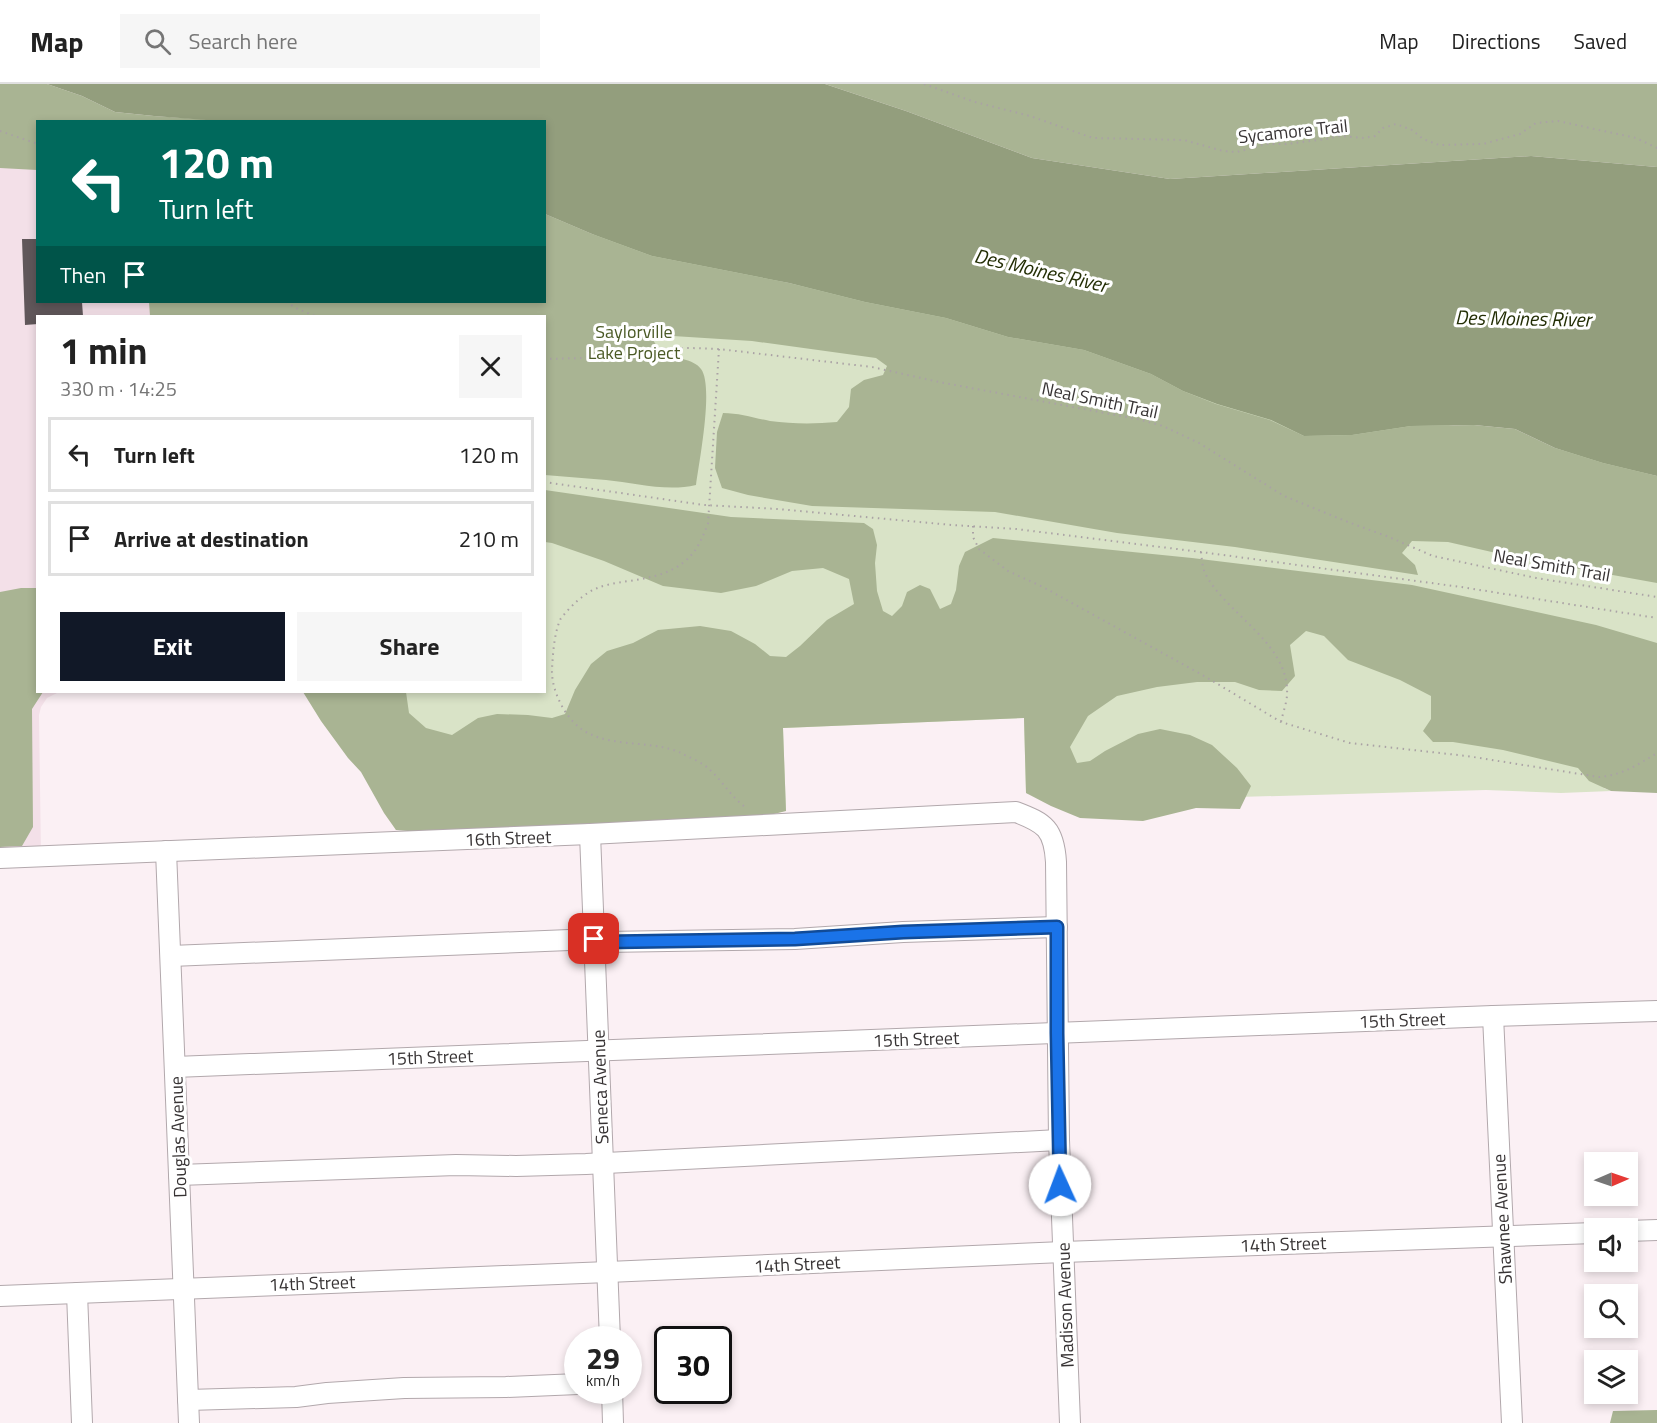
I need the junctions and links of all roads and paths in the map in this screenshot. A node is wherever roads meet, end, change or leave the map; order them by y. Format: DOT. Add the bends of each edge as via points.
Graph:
graph roads {
  1 [pos="924,84"];
  2 [pos="0,131"];
  3 [pos="36,143"];
  4 [pos="1657,148"];
  5 [pos="288,303"];
  6 [pos="313,315"];
  7 [pos="719,350"];
  8 [pos="546,359"];
  9 [pos="546,482"];
  10 [pos="710,505"];
  11 [pos="973,526"];
  12 [pos="1201,552"];
  13 [pos="1657,597"];
  14 [pos="1657,618"];
  15 [pos="1281,722"];
  16 [pos="1657,753"];
  17 [pos="752,810"];
  18 [pos="1016,812"];
  19 [pos="590,834"];
  20 [pos="166,851"];
  21 [pos="0,858"];
  22 [pos="1057,927"];
  23 [pos="594,939"];
  24 [pos="171,956"];
  25 [pos="1657,1011"];
  26 [pos="1492,1016"];
  27 [pos="1057,1033"];
  28 [pos="599,1051"];
  29 [pos="175,1067"];
  30 [pos="1059,1140"];
  31 [pos="603,1162"];
  32 [pos="179,1175"];
  33 [pos="1657,1230"];
  34 [pos="1638,1231"];
  35 [pos="1584,1233"];
  36 [pos="1503,1236"];
  37 [pos="1064,1252"];
  38 [pos="608,1272"];
  39 [pos="183,1288"];
  40 [pos="77,1293"];
  41 [pos="0,1296"];
  42 [pos="610,1326"];
  43 [pos="564,1385"];
  44 [pos="188,1400"];
  45 [pos="612,1404"];
  46 [pos="82,1423"];
  47 [pos="189,1423"];
  48 [pos="613,1423"];
  49 [pos="1070,1423"];
  50 [pos="1512,1423"];
  1 -- 4 [label="path, Sycamore Trail" via="1093,138 1184,140 1223,151 1340,136 1364,138 1396,124 1439,145 1483,144 1520,134 1536,123 1558,121 1636,138"];
  2 -- 3 [label="path"];
  5 -- 6 [label="path"];
  7 -- 8 [label="path, Neal Smith Trail" via="636,350"];
  7 -- 10 [label="path"];
  7 -- 13 [label="path, Neal Smith Trail" via="872,367 1137,419 1199,443 1284,496 1433,556 1536,578"];
  9 -- 10 [label="path"];
  10 -- 11 [label="path"];
  10 -- 17 [label="path" via="708,524 698,546 684,562 665,573 593,589 561,618 553,649 552,677 561,707 580,728 601,738 678,752 708,767 739,803"];
  11 -- 12 [label="path"];
  11 -- 15 [label="path" via="979,549 1008,571"];
  12 -- 14 [label="path"];
  12 -- 15 [label="path" via="1204,573 1215,589 1270,648 1283,668 1287,691"];
  15 -- 16 [label="path" via="1350,743 1599,777 1625,772"];
  18 -- 19 [label="street, 16th Street"];
  18 -- 22 [label="street, Madison Avenue" via="1038,820 1055,847"];
  19 -- 20 [label="street, 16th Street"];
  19 -- 23 [label="street, Seneca Avenue"];
  20 -- 21 [label="street, 16th Street"];
  20 -- 24 [label="street, Douglas Avenue"];
  22 -- 23 [label="street" via="795,939"];
  22 -- 27 [label="street, Madison Avenue"];
  23 -- 24 [label="street"];
  23 -- 28 [label="street, Seneca Avenue"];
  24 -- 29 [label="street, Douglas Avenue"];
  25 -- 26 [label="street, 15th Street"];
  26 -- 27 [label="street, 15th Street"];
  26 -- 36 [label="street, Shawnee Avenue"];
  27 -- 28 [label="street, 15th Street"];
  27 -- 30 [label="street, Madison Avenue"];
  28 -- 29 [label="street, 15th Street"];
  28 -- 31 [label="street, Seneca Avenue"];
  29 -- 32 [label="street, Douglas Avenue"];
  30 -- 31 [label="street"];
  30 -- 37 [label="street, Madison Avenue"];
  31 -- 32 [label="street"];
  31 -- 38 [label="street, Seneca Avenue"];
  32 -- 39 [label="street, Douglas Avenue"];
  33 -- 34 [label="street"];
  35 -- 36 [label="street, 14th Street"];
  36 -- 37 [label="street, 14th Street"];
  36 -- 50 [label="street, Shawnee Avenue"];
  37 -- 38 [label="street, 14th Street"];
  37 -- 49 [label="street, Madison Avenue"];
  38 -- 39 [label="street, 14th Street"];
  38 -- 42 [label="street, Seneca Avenue"];
  39 -- 40 [label="street, 14th Street"];
  39 -- 44 [label="street, Douglas Avenue"];
  40 -- 41 [label="street, 14th Street"];
  40 -- 46 [label="street"];
  43 -- 44 [label="street" via="404,1388"];
  44 -- 47 [label="street, Douglas Avenue"];
  45 -- 48 [label="street"];
}
